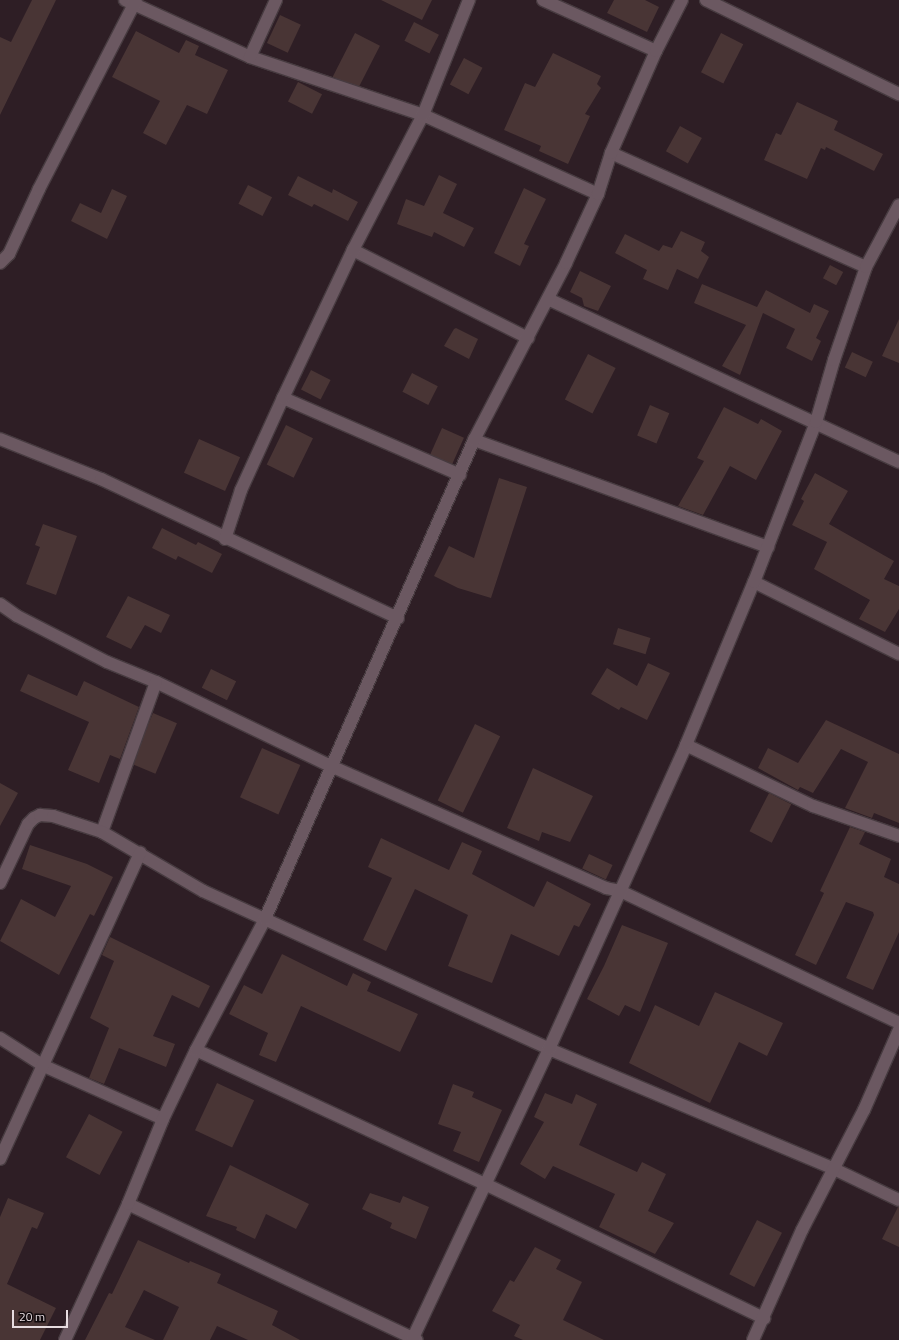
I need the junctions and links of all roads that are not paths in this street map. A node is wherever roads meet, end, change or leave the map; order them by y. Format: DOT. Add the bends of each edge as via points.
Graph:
graph roads {
  1 [pos="276,0"];
  2 [pos="468,0"];
  3 [pos="543,0"];
  4 [pos="682,0"];
  5 [pos="706,0"];
  6 [pos="132,1"];
  7 [pos="656,50"];
  8 [pos="250,57"];
  9 [pos="899,94"];
  10 [pos="423,115"];
  11 [pos="611,153"];
  12 [pos="598,194"];
  13 [pos="899,205"];
  14 [pos="352,250"];
  15 [pos="0,263"];
  16 [pos="866,267"];
  17 [pos="548,299"];
  18 [pos="528,338"];
  19 [pos="283,398"];
  20 [pos="816,422"];
  21 [pos="0,439"];
  22 [pos="474,440"];
  23 [pos="899,462"];
  24 [pos="460,475"];
  25 [pos="225,539"];
  26 [pos="768,546"];
  27 [pos="754,582"];
  28 [pos="0,604"];
  29 [pos="398,618"];
  30 [pos="899,654"];
  31 [pos="156,682"];
  32 [pos="686,745"];
  33 [pos="333,767"];
  34 [pos="102,832"];
  35 [pos="899,836"];
  36 [pos="140,853"];
  37 [pos="0,883"];
  38 [pos="620,891"];
  39 [pos="265,919"];
  40 [pos="899,1023"];
  41 [pos="899,1030"];
  42 [pos="0,1038"];
  43 [pos="549,1049"];
  44 [pos="196,1050"];
  45 [pos="44,1066"];
  46 [pos="163,1119"];
  47 [pos="0,1158"];
  48 [pos="834,1169"];
  49 [pos="485,1184"];
  50 [pos="899,1200"];
  51 [pos="128,1204"];
  52 [pos="764,1318"];
  53 [pos="414,1339"];
  54 [pos="65,1340"];
  55 [pos="753,1340"];
  1 -- 8 [label="street"];
  2 -- 10 [label="street"];
  3 -- 7 [label="street"];
  4 -- 7 [label="street"];
  5 -- 9 [label="street"];
  6 -- 8 [label="street"];
  6 -- 15 [label="street" via="9,254"];
  7 -- 11 [label="street"];
  8 -- 10 [label="street"];
  10 -- 12 [label="street"];
  10 -- 14 [label="street"];
  11 -- 12 [label="street"];
  11 -- 16 [label="street"];
  12 -- 17 [label="street"];
  13 -- 16 [label="street"];
  14 -- 18 [label="street"];
  14 -- 19 [label="street"];
  16 -- 20 [label="street"];
  17 -- 18 [label="street"];
  17 -- 20 [label="street"];
  18 -- 22 [label="street"];
  19 -- 24 [label="street"];
  19 -- 25 [label="street" via="241,490"];
  20 -- 23 [label="street"];
  20 -- 26 [label="street"];
  21 -- 25 [label="street" via="101,479"];
  22 -- 24 [label="street"];
  22 -- 26 [label="street"];
  24 -- 29 [label="street"];
  25 -- 29 [label="street"];
  26 -- 27 [label="street"];
  27 -- 30 [label="street"];
  27 -- 32 [label="street"];
  28 -- 31 [label="street" via="17,616 107,662"];
  29 -- 33 [label="street"];
  31 -- 33 [label="street"];
  31 -- 34 [label="street"];
  32 -- 35 [label="street" via="813,806"];
  32 -- 38 [label="street"];
  33 -- 38 [label="street" via="606,888"];
  33 -- 39 [label="street"];
  34 -- 36 [label="street"];
  34 -- 37 [label="street" via="53,816 40,815 28,824"];
  36 -- 39 [label="street" via="203,890"];
  36 -- 45 [label="street"];
  38 -- 40 [label="street"];
  38 -- 43 [label="street"];
  39 -- 43 [label="street"];
  39 -- 44 [label="street"];
  41 -- 48 [label="street" via="864,1110"];
  42 -- 45 [label="street"];
  43 -- 48 [label="street"];
  43 -- 49 [label="street"];
  44 -- 46 [label="street"];
  44 -- 49 [label="street"];
  45 -- 46 [label="street"];
  45 -- 47 [label="street"];
  46 -- 51 [label="street"];
  48 -- 50 [label="street"];
  48 -- 52 [label="street" via="802,1230"];
  49 -- 52 [label="street"];
  49 -- 53 [label="street"];
  51 -- 53 [label="street"];
  51 -- 54 [label="street"];
  52 -- 55 [label="street"];
}
